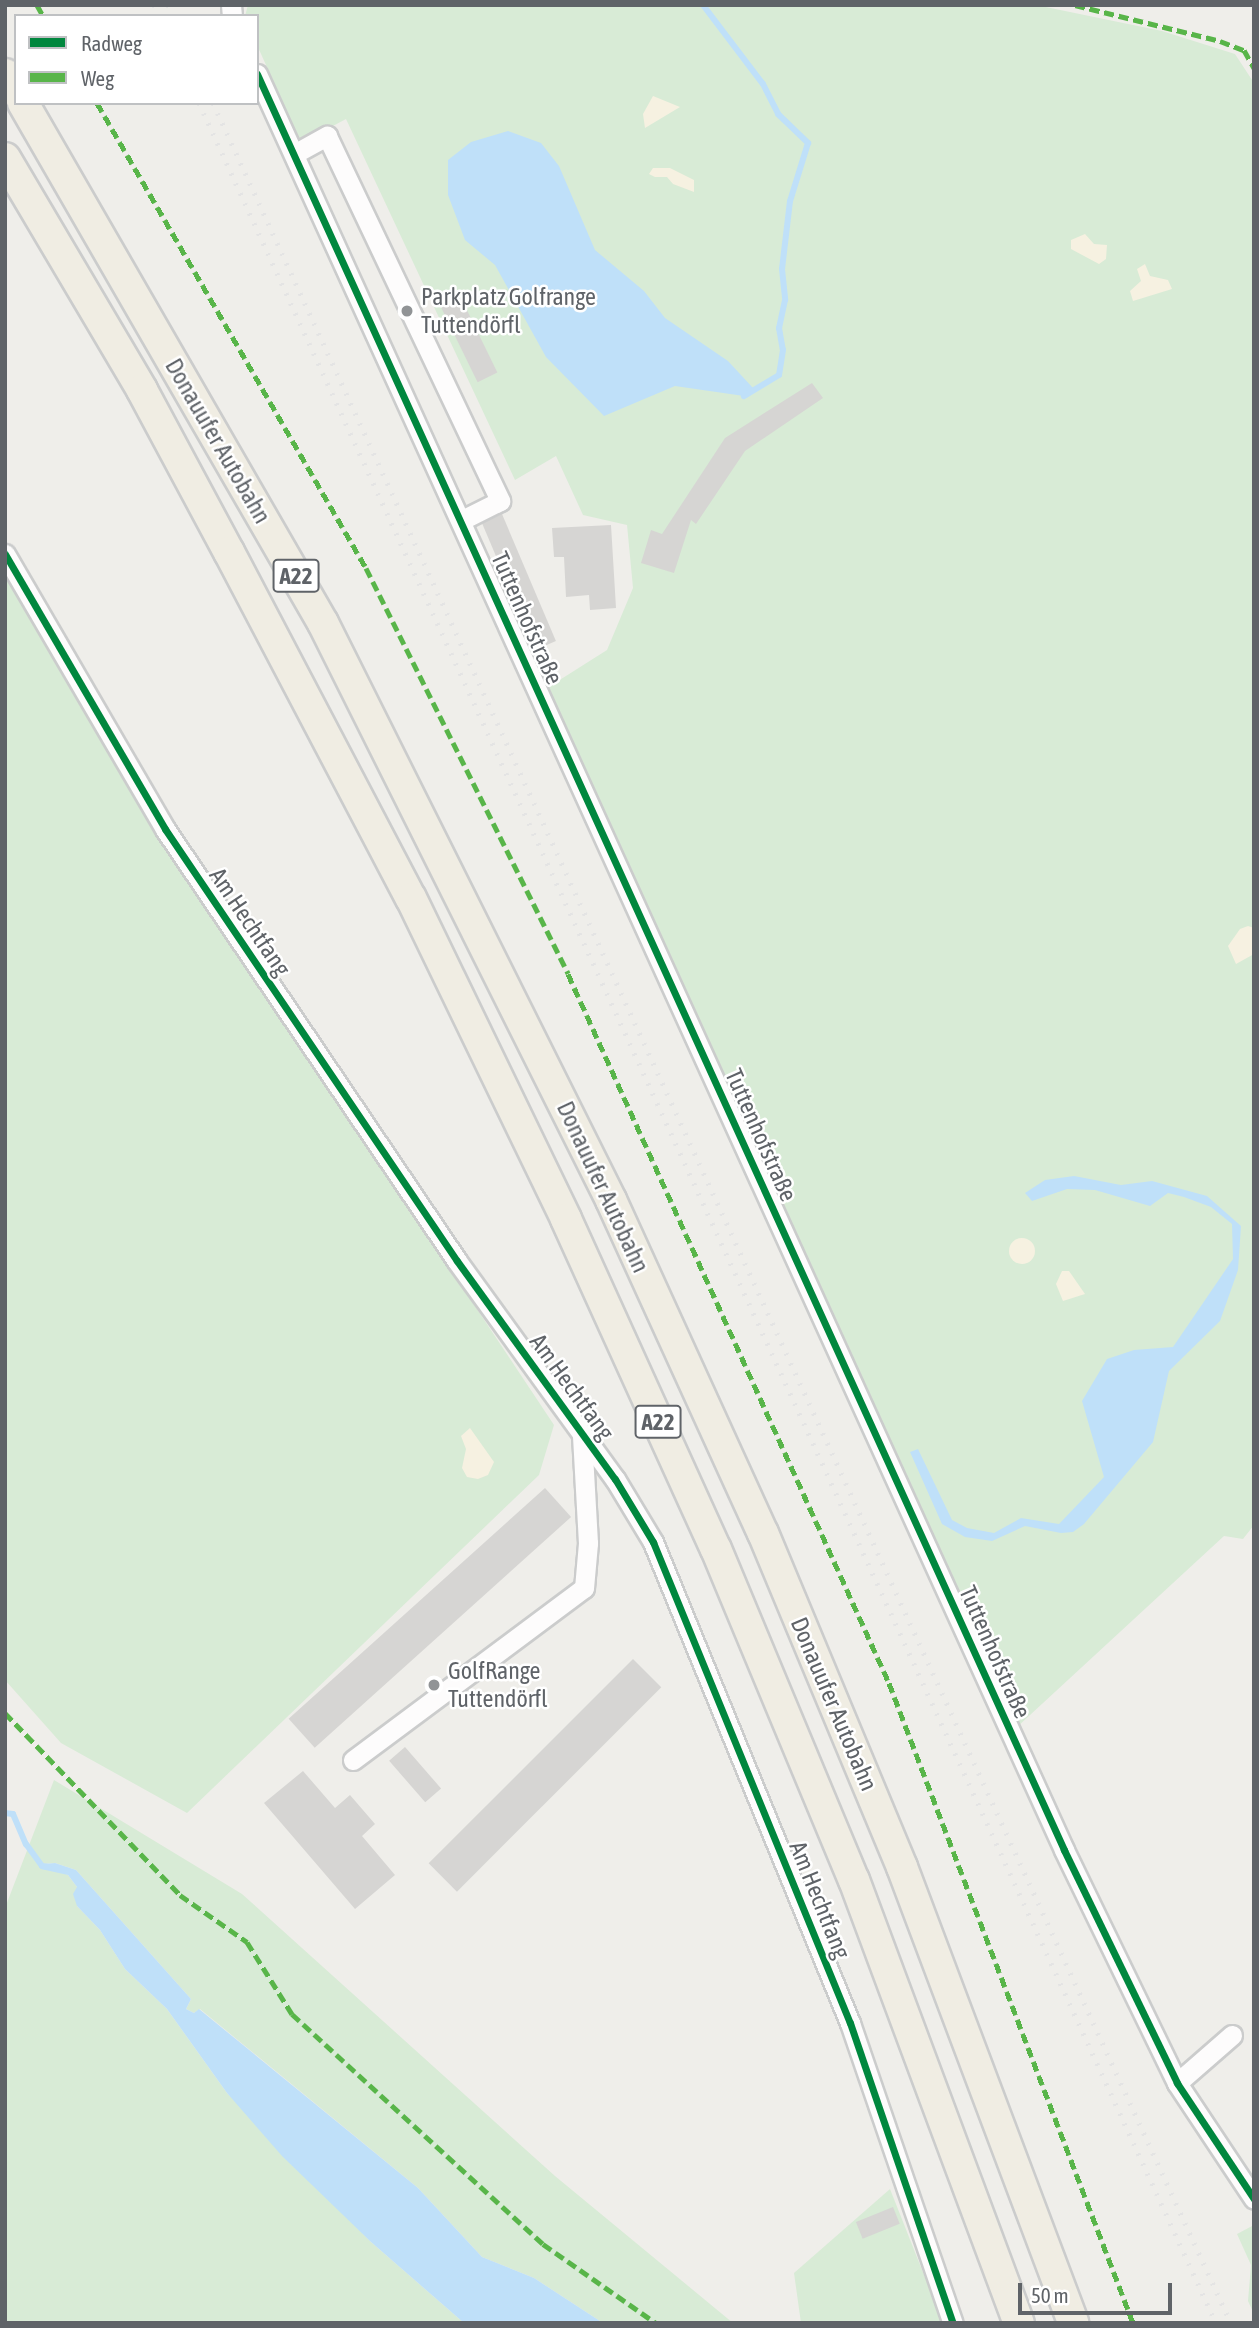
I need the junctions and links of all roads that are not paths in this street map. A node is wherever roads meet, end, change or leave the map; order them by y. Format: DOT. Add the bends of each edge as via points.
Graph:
graph roads {
  1 [pos="259,78"];
  2 [pos="24,105"];
  3 [pos="294,154"];
  4 [pos="5,158"];
  5 [pos="462,520"];
  6 [pos="5,554"];
  7 [pos="582,1434"];
  8 [pos="353,1760"];
  9 [pos="1232,2035"];
  10 [pos="1177,2083"];
  11 [pos="1254,2199"];
  12 [pos="953,2323"];
  13 [pos="1019,2323"];
  14 [pos="1073,2323"];
  1 -- 3 [label="street, Tuttenhofstraße"];
  2 -- 14 [label="highway, Donauufer Autobahn / A22" via="323,623 611,1200 763,1533 902,1867"];
  3 -- 5 [label="street, Tuttenhofstraße"];
  3 -- 5 [label="street" via="327,136 500,501"];
  4 -- 13 [label="highway, Donauufer Autobahn / A22" via="142,390 236,564 411,898 566,1219 716,1549 854,1880"];
  5 -- 10 [label="street, Tuttenhofstraße" via="1063,1850"];
  6 -- 7 [label="street, Am Hechtfang" via="165,829 457,1261"];
  7 -- 8 [label="street" via="588,1543 584,1588"];
  7 -- 12 [label="street, Am Hechtfang" via="653,1542 850,2023"];
  9 -- 10 [label="street"];
  10 -- 11 [label="street, Tuttenhofstraße"];
}
